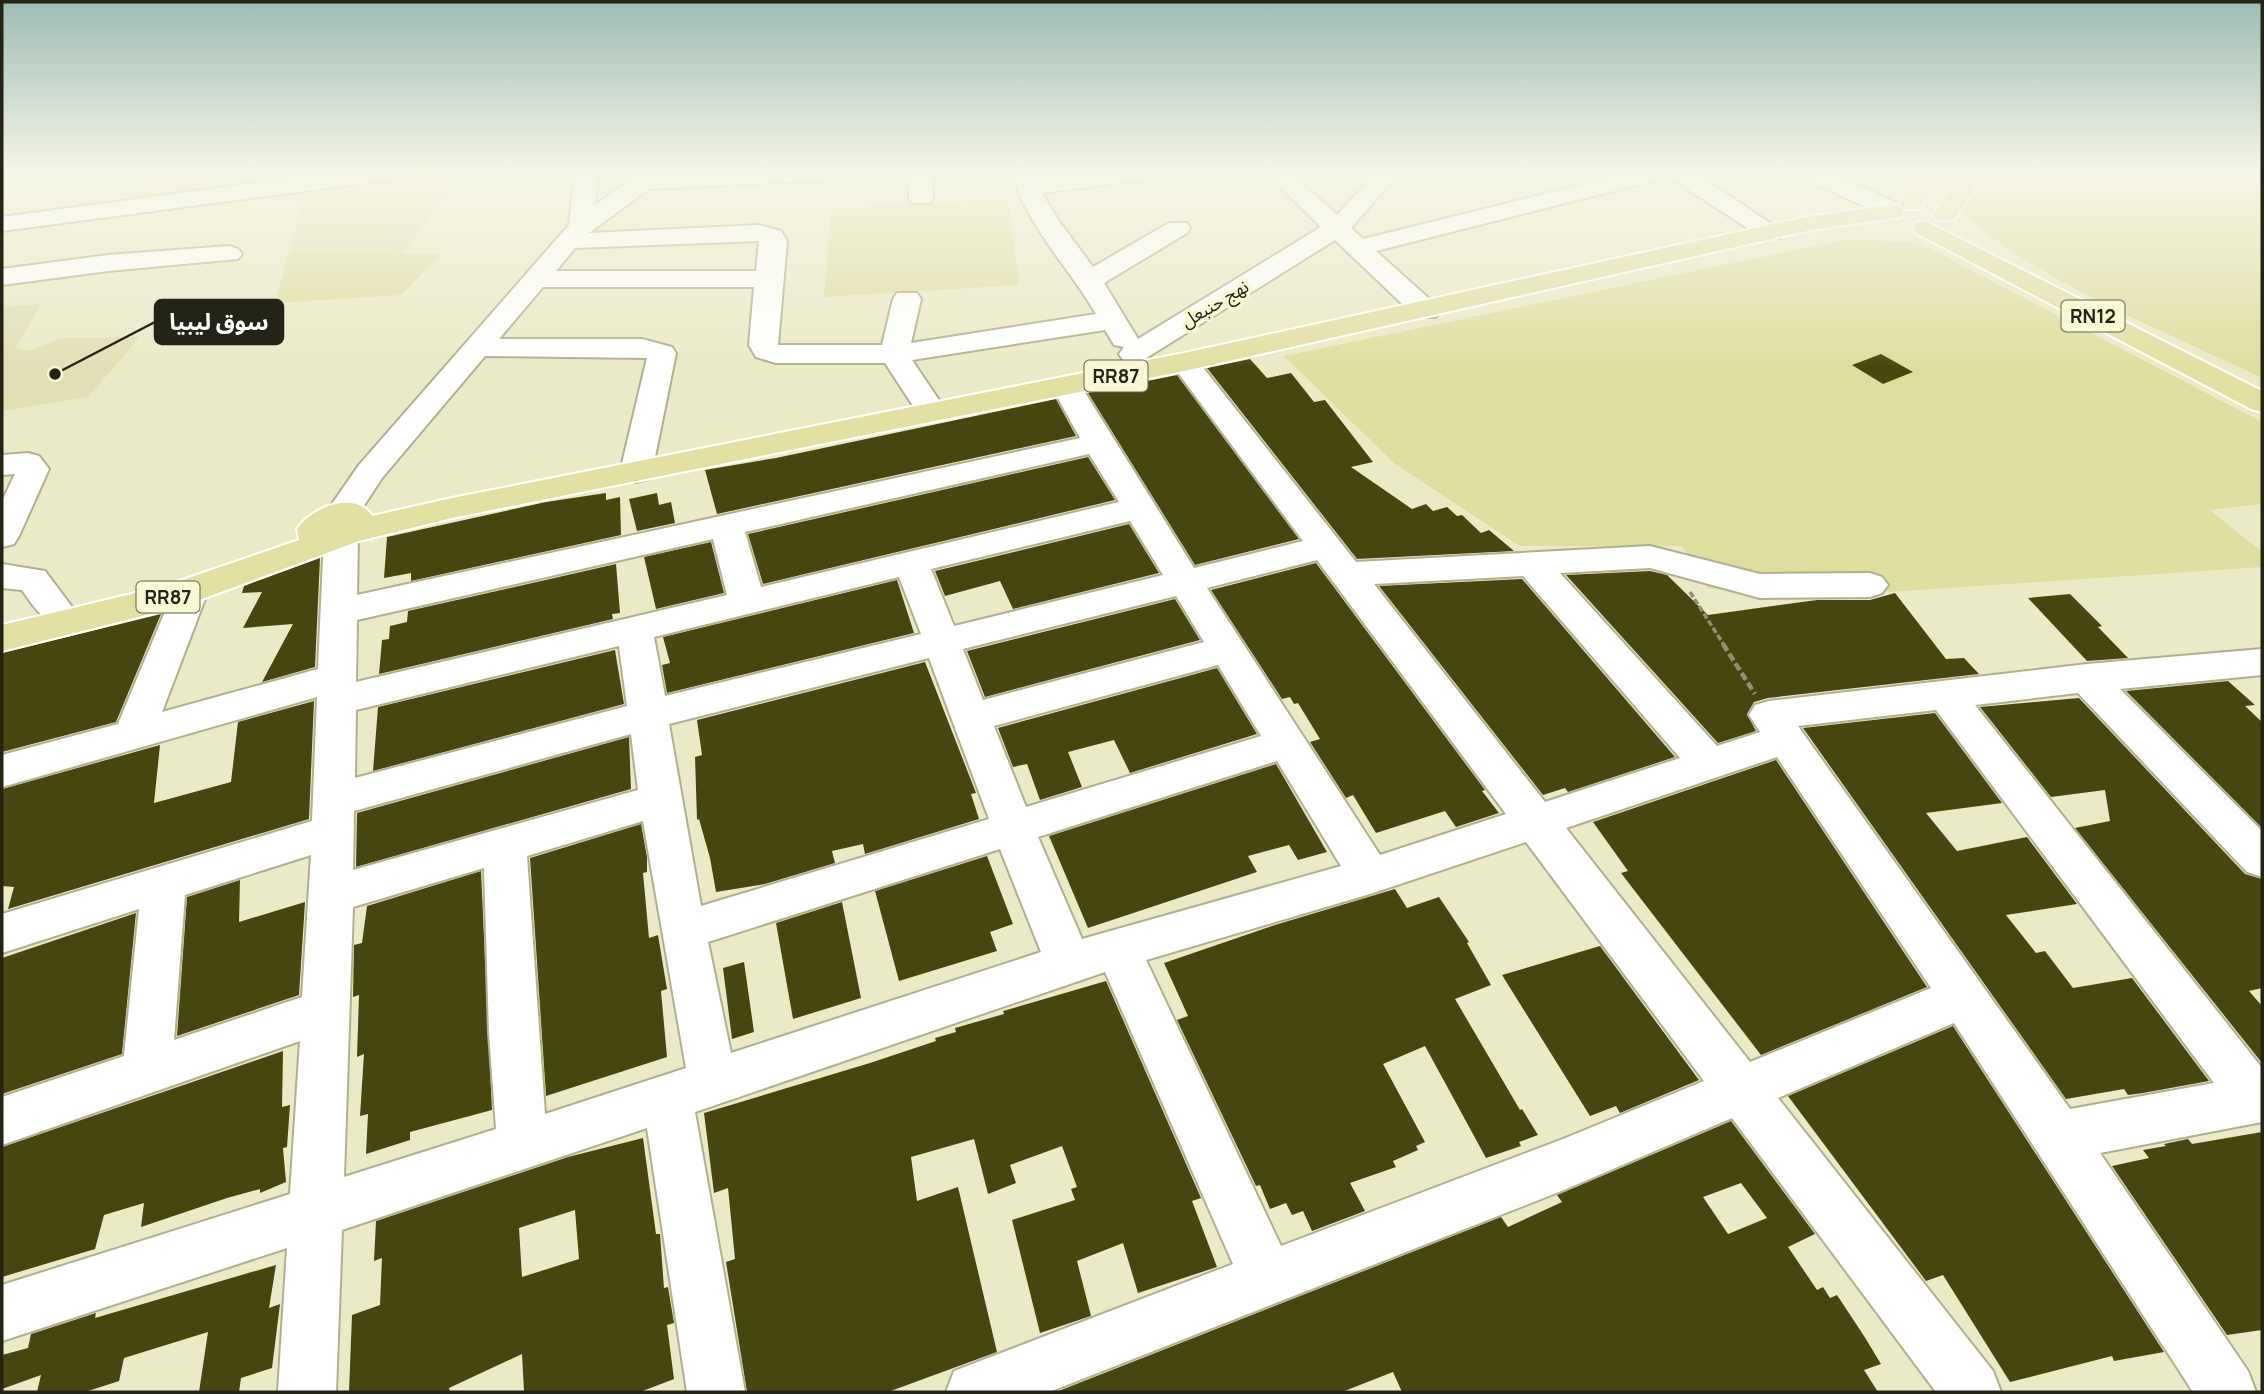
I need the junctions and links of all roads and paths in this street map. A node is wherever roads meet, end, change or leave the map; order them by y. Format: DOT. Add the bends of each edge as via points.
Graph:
graph roads {
  1 [pos="11,236"];
  2 [pos="63,236"];
  3 [pos="572,236"];
  4 [pos="768,236"];
  5 [pos="1057,236"];
  6 [pos="1164,236"];
  7 [pos="1327,236"];
  8 [pos="1346,236"];
  9 [pos="1406,236"];
  10 [pos="1761,236"];
  11 [pos="1955,236"];
  12 [pos="1961,236"];
  13 [pos="1358,248"];
  14 [pos="24,253"];
  15 [pos="229,254"];
  16 [pos="536,279"];
  17 [pos="768,279"];
  18 [pos="1089,281"];
  19 [pos="907,299"];
  20 [pos="2,304"];
  21 [pos="1426,311"];
  22 [pos="1113,320"];
  23 [pos="477,347"];
  24 [pos="894,354"];
  25 [pos="1154,362"];
  26 [pos="1066,386"];
  27 [pos="2262,388"];
  28 [pos="2262,403"];
  29 [pos="932,412"];
  30 [pos="1098,443"];
  31 [pos="2,465"];
  32 [pos="636,472"];
  33 [pos="1139,508"];
  34 [pos="339,526"];
  35 [pos="727,528"];
  36 [pos="3,530"];
  37 [pos="1668,559"];
  38 [pos="1336,561"];
  39 [pos="1530,562"];
  40 [pos="912,564"];
  41 [pos="2,576"];
  42 [pos="1186,580"];
  43 [pos="1870,585"];
  44 [pos="190,591"];
  45 [pos="747,602"];
  46 [pos="57,611"];
  47 [pos="337,612"];
  48 [pos="2,623"];
  49 [pos="634,628"];
  50 [pos="2,638"];
  51 [pos="943,641"];
  52 [pos="1227,649"];
  53 [pos="2258,667"];
  54 [pos="2087,678"];
  55 [pos="339,689"];
  56 [pos="1946,695"];
  57 [pos="650,714"];
  58 [pos="973,717"];
  59 [pos="1777,727"];
  60 [pos="134,734"];
  61 [pos="1287,743"];
  62 [pos="1710,765"];
  63 [pos="2,771"];
  64 [pos="660,800"];
  65 [pos="334,815"];
  66 [pos="1538,822"];
  67 [pos="1014,830"];
  68 [pos="505,843"];
  69 [pos="2262,859"];
  70 [pos="1370,876"];
  71 [pos="164,882"];
  72 [pos="331,895"];
  73 [pos="682,931"];
  74 [pos="2,933"];
  75 [pos="1118,949"];
  76 [pos="1069,963"];
  77 [pos="1962,997"];
  78 [pos="325,1011"];
  79 [pos="147,1072"];
  80 [pos="1740,1089"];
  81 [pos="691,1090"];
  82 [pos="2259,1099"];
  83 [pos="2,1121"];
  84 [pos="2059,1136"];
  85 [pos="523,1146"];
  86 [pos="317,1210"];
  87 [pos="1267,1277"];
  88 [pos="2,1313"];
  89 [pos="307,1392"];
  90 [pos="716,1392"];
  91 [pos="975,1392"];
  92 [pos="1972,1392"];
  93 [pos="2227,1392"];
  1 -- 14 [label="street"];
  2 -- 14 [label="street"];
  3 -- 16 [label="street"];
  4 -- 17 [label="street" via="774,241"];
  5 -- 18 [label="street"];
  6 -- 18 [label="street"];
  7 -- 25 [label="street, نهج حنبعل"];
  8 -- 13 [label="street"];
  9 -- 13 [label="street"];
  10 -- 21 [label="main road, RR87"];
  11 -- 28 [label="main road, RN12"];
  12 -- 27 [label="main road, RN12"];
  13 -- 21 [label="street"];
  14 -- 15 [label="street"];
  14 -- 20 [label="street"];
  16 -- 17 [label="street"];
  16 -- 23 [label="street"];
  17 -- 24 [label="street" via="766,351"];
  18 -- 22 [label="street"];
  19 -- 24 [label="street"];
  21 -- 25 [label="main road, RR87"];
  22 -- 24 [label="street"];
  22 -- 25 [label="street"];
  23 -- 32 [label="street" via="642,348 662,353"];
  23 -- 34 [label="street" via="370,472"];
  24 -- 29 [label="street"];
  25 -- 26 [label="main road, RR87"];
  25 -- 38 [label="street"];
  26 -- 29 [label="main road, RR87"];
  26 -- 30 [label="street"];
  29 -- 32 [label="main road, RR87"];
  30 -- 33 [label="street"];
  30 -- 35 [label="street"];
  31 -- 36 [label="street" via="28,463 33,469"];
  32 -- 34 [label="main road, RR87"];
  33 -- 40 [label="street"];
  33 -- 42 [label="street"];
  34 -- 44 [label="main road, RR87" via="263,567"];
  34 -- 46 [label="main road, RR87"];
  34 -- 47 [label="street"];
  35 -- 45 [label="street"];
  35 -- 47 [label="street"];
  37 -- 39 [label="street" via="1619,556"];
  37 -- 43 [label="street" via="1748,584"];
  37 -- 59 [label="path"];
  38 -- 39 [label="street"];
  38 -- 42 [label="street"];
  38 -- 66 [label="street"];
  39 -- 62 [label="street"];
  40 -- 45 [label="street"];
  40 -- 51 [label="street"];
  41 -- 46 [label="street" via="33,579"];
  42 -- 51 [label="street"];
  42 -- 52 [label="street"];
  44 -- 50 [label="main road, RR87"];
  44 -- 60 [label="street"];
  45 -- 49 [label="street"];
  46 -- 48 [label="main road, RR87"];
  47 -- 55 [label="street"];
  49 -- 55 [label="street"];
  49 -- 57 [label="street"];
  51 -- 57 [label="street"];
  51 -- 58 [label="street"];
  52 -- 58 [label="street"];
  52 -- 61 [label="street"];
  53 -- 54 [label="street"];
  54 -- 56 [label="street"];
  54 -- 69 [label="street"];
  55 -- 60 [label="street"];
  55 -- 65 [label="street"];
  56 -- 59 [label="street"];
  56 -- 82 [label="street"];
  57 -- 64 [label="street"];
  57 -- 65 [label="street"];
  58 -- 67 [label="street"];
  59 -- 62 [label="street"];
  59 -- 77 [label="street"];
  60 -- 63 [label="street"];
  61 -- 67 [label="street"];
  61 -- 70 [label="street"];
  62 -- 66 [label="street"];
  64 -- 68 [label="street"];
  64 -- 73 [label="street"];
  65 -- 71 [label="street"];
  65 -- 72 [label="street"];
  66 -- 70 [label="street"];
  66 -- 80 [label="street"];
  67 -- 73 [label="street"];
  67 -- 76 [label="street"];
  68 -- 72 [label="street"];
  68 -- 85 [label="street" via="508,1001"];
  70 -- 75 [label="street"];
  71 -- 74 [label="street"];
  71 -- 79 [label="street"];
  72 -- 78 [label="street"];
  73 -- 81 [label="street"];
  75 -- 76 [label="street"];
  75 -- 87 [label="street"];
  76 -- 81 [label="street"];
  77 -- 80 [label="street"];
  77 -- 84 [label="street"];
  78 -- 79 [label="street"];
  78 -- 86 [label="street"];
  79 -- 83 [label="street"];
  80 -- 87 [label="street" via="1564,1164"];
  80 -- 92 [label="street"];
  81 -- 85 [label="street"];
  81 -- 90 [label="street"];
  82 -- 84 [label="street"];
  84 -- 93 [label="street"];
  85 -- 86 [label="street"];
  86 -- 88 [label="street"];
  86 -- 89 [label="street"];
  87 -- 91 [label="street"];
}
